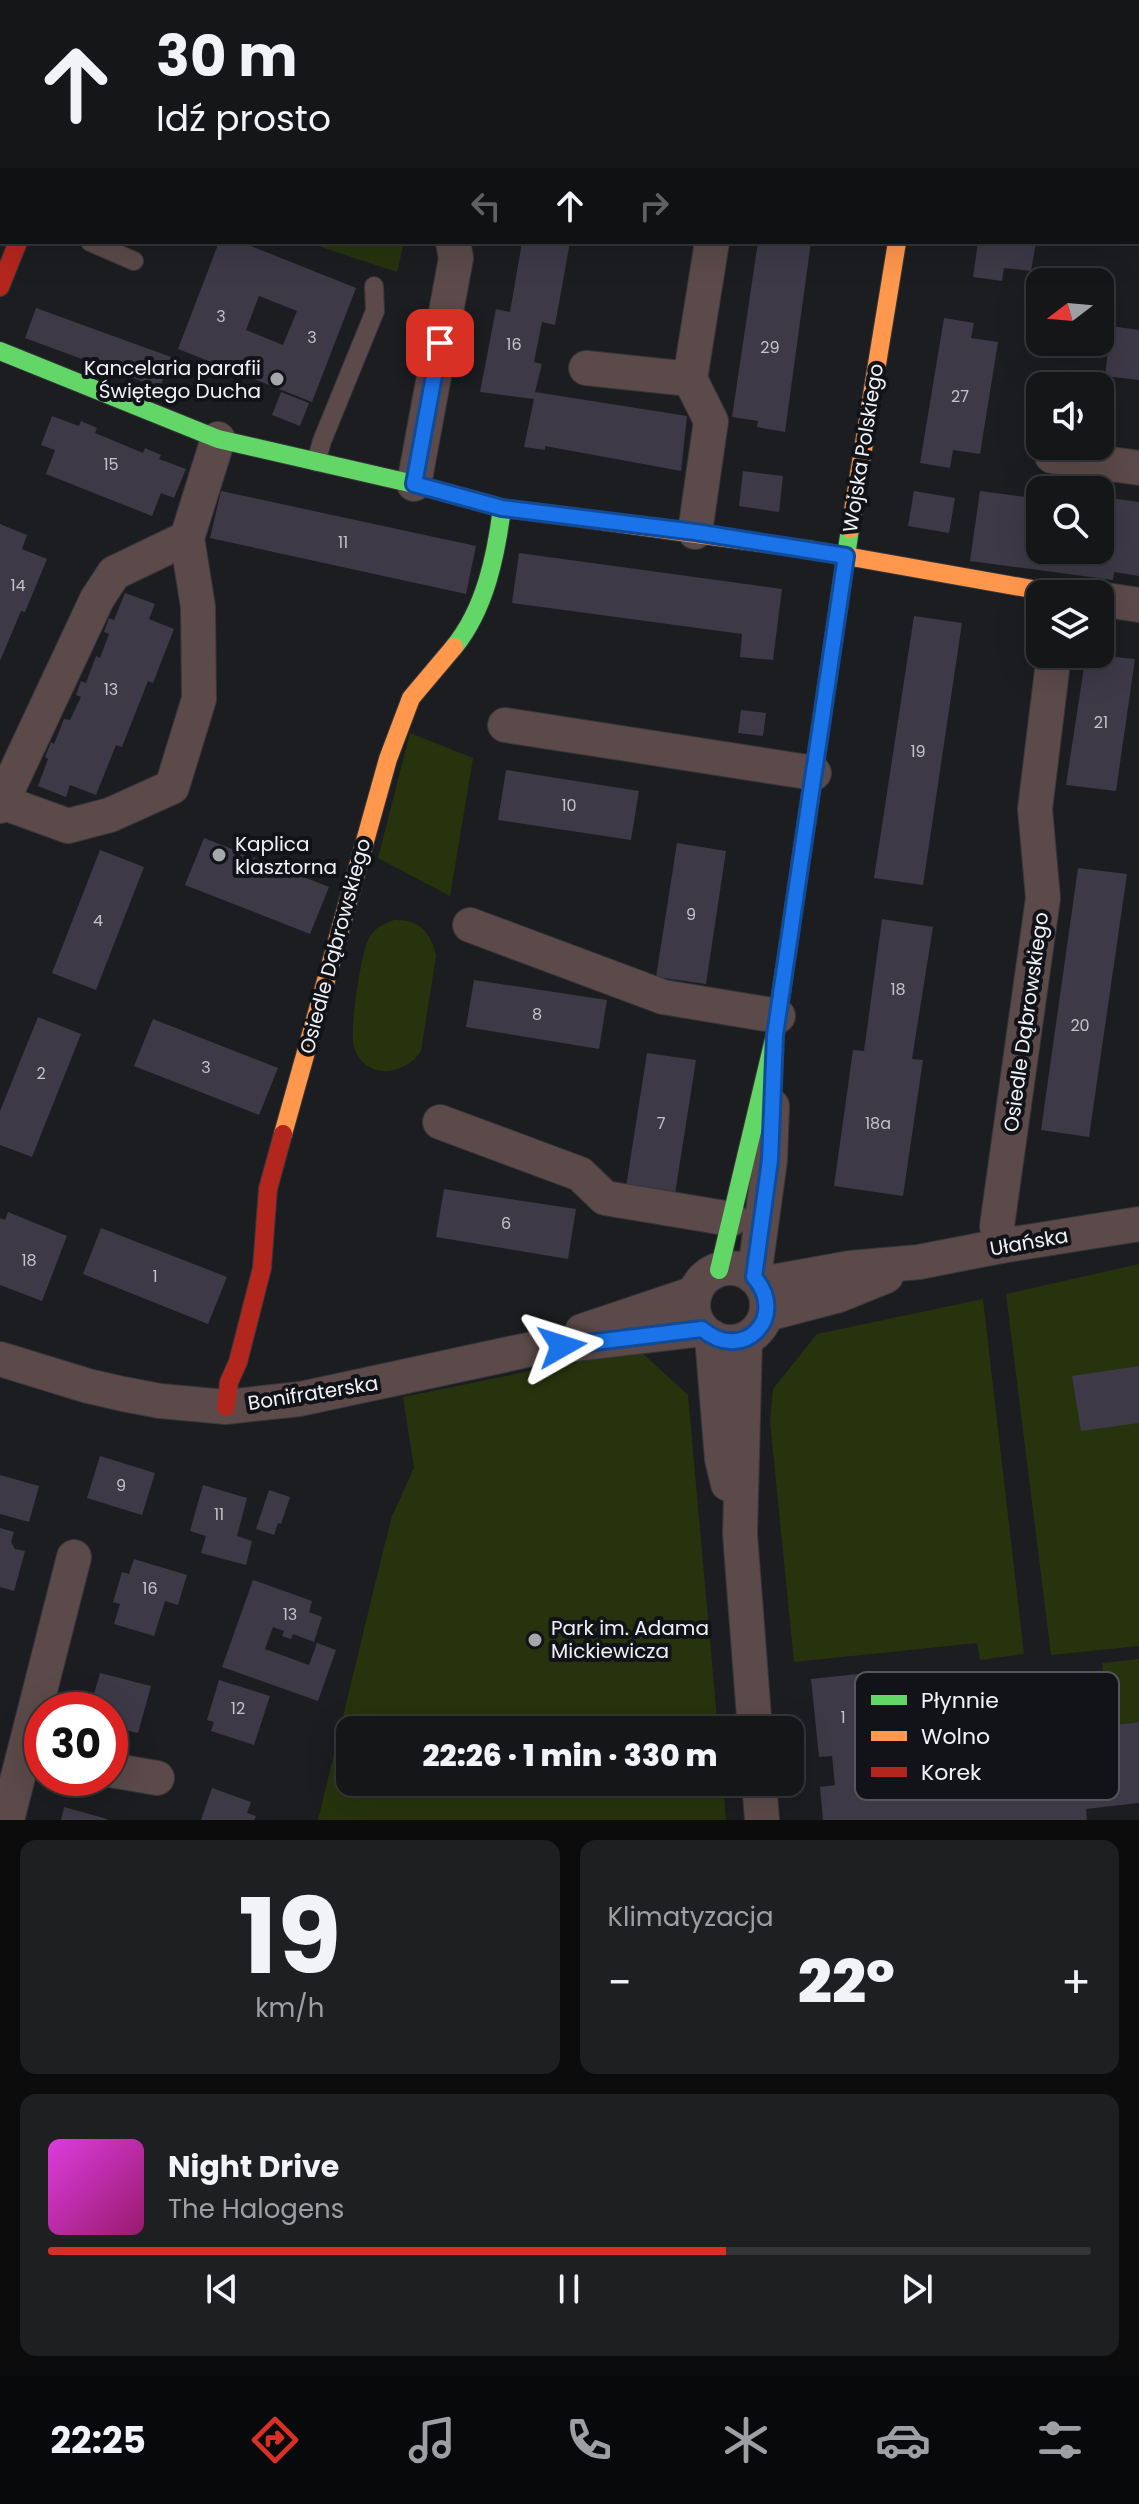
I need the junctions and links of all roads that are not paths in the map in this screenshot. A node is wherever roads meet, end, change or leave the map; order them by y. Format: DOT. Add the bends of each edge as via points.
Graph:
graph roads {
  1 [pos="17,244"];
  2 [pos="95,244"];
  3 [pos="453,244"];
  4 [pos="712,244"];
  5 [pos="897,244"];
  6 [pos="134,261"];
  7 [pos="374,286"];
  8 [pos="0,287"];
  9 [pos="0,351"];
  10 [pos="586,368"];
  11 [pos="690,379"];
  12 [pos="218,439"];
  13 [pos="1081,460"];
  14 [pos="316,462"];
  15 [pos="1139,468"];
  16 [pos="414,484"];
  17 [pos="502,508"];
  18 [pos="695,532"];
  19 [pos="187,538"];
  20 [pos="846,556"];
  21 [pos="1026,588"];
  22 [pos="1114,601"];
  23 [pos="1139,605"];
  24 [pos="1052,668"];
  25 [pos="505,725"];
  26 [pos="814,773"];
  27 [pos="1,804"];
  28 [pos="470,925"];
  29 [pos="776,1025"];
  30 [pos="440,1122"];
  31 [pos="731,1219"];
  32 [pos="1139,1224"];
  33 [pos="1001,1246"];
  34 [pos="707,1281"];
  35 [pos="757,1304"];
  36 [pos="707,1333"];
  37 [pos="532,1349"];
  38 [pos="0,1359"];
  39 [pos="226,1407"];
  40 [pos="740,1534"];
  41 [pos="74,1557"];
  42 [pos="754,1716"];
  43 [pos="22,1754"];
  44 [pos="128,1773"];
  45 [pos="157,1778"];
  46 [pos="760,1796"];
  47 [pos="7,1820"];
  48 [pos="762,1820"];
  1 -- 8 [label="street"];
  2 -- 6 [label="lane"];
  3 -- 16 [label="street" via="456,258"];
  4 -- 11 [label="street"];
  5 -- 20 [label="street, Wojska Polskiego"];
  7 -- 14 [label="lane" via="375,311"];
  9 -- 12 [label="street"];
  10 -- 11 [label="street"];
  11 -- 18 [label="street" via="711,421"];
  12 -- 14 [label="street"];
  12 -- 19 [label="street"];
  13 -- 15 [label="street"];
  14 -- 16 [label="street"];
  16 -- 17 [label="street"];
  17 -- 18 [label="street"];
  17 -- 39 [label="street, Osiedle Dąbrowskiego" via="496,557 467,631 411,698 388,759 268,1189 262,1268"];
  18 -- 20 [label="street"];
  19 -- 27 [label="street" via="114,573"];
  19 -- 27 [label="street" via="198,607 199,699 172,787 110,815 68,826"];
  20 -- 21 [label="street"];
  20 -- 26 [label="street, Wojska Polskiego"];
  22 -- 23 [label="street"];
  24 -- 33 [label="street, Osiedle Dąbrowskiego" via="1035,809 1043,898 997,1226"];
  25 -- 26 [label="street"];
  26 -- 29 [label="street, Wojska Polskiego"];
  28 -- 29 [label="street" via="663,997"];
  29 -- 31 [label="street, Wojska Polskiego"];
  29 -- 35 [label="street, Wojska Polskiego"];
  30 -- 31 [label="street" via="580,1174 605,1198"];
  31 -- 34 [label="street, Wojska Polskiego"];
  32 -- 33 [label="street, Ułańska"];
  33 -- 35 [label="street, Ułańska" via="919,1262 850,1268"];
  34 -- 35 [label="street" via="743,1270"];
  34 -- 36 [label="street" via="693,1306"];
  34 -- 37 [label="street, Bonifraterska"];
  35 -- 36 [label="street" via="734,1342"];
  35 -- 40 [label="street, Wojska Polskiego"];
  36 -- 37 [label="street, Bonifraterska"];
  36 -- 40 [label="street" via="722,1459"];
  37 -- 39 [label="street, Bonifraterska" via="300,1399"];
  38 -- 39 [label="street, Bonifraterska" via="135,1396"];
  40 -- 42 [label="street"];
  41 -- 43 [label="street"];
  43 -- 47 [label="street"];
  44 -- 45 [label="street"];
  46 -- 48 [label="street"];
}
